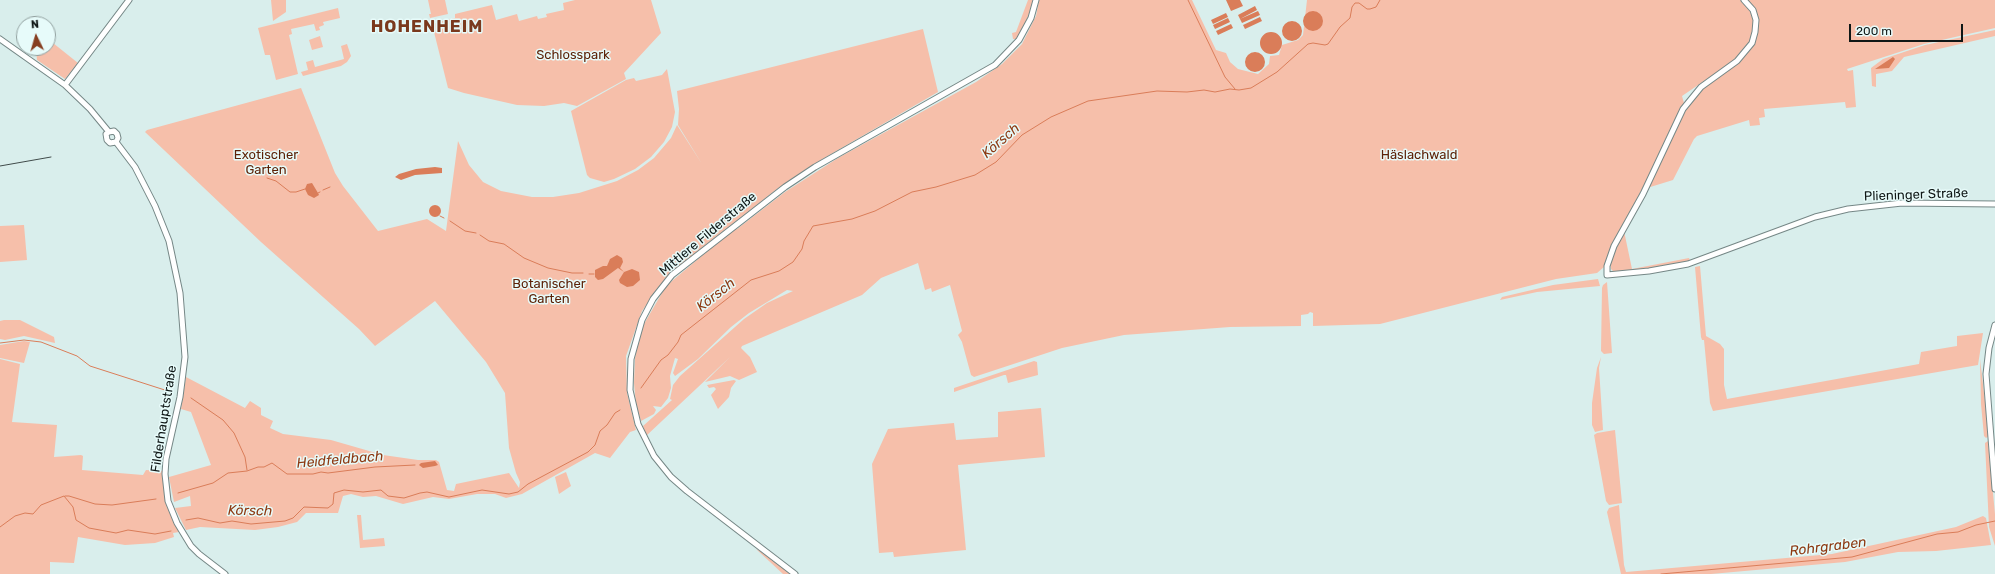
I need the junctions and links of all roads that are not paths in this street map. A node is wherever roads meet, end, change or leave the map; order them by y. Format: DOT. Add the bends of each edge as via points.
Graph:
graph roads {
  1 [pos="129,0"];
  2 [pos="1036,0"];
  3 [pos="1744,0"];
  4 [pos="0,39"];
  5 [pos="65,85"];
  6 [pos="109,132"];
  7 [pos="116,142"];
  8 [pos="1995,204"];
  9 [pos="1995,325"];
  10 [pos="1995,489"];
  11 [pos="224,574"];
  12 [pos="794,574"];
  1 -- 5 [label="main road"];
  2 -- 12 [label="main road, Mittlere Filderstraße" via="1026,29 1001,59 972,79 845,149 785,186 672,275 653,299 642,320 631,359 630,390 638,424 654,456 676,481"];
  3 -- 8 [label="main road, Plieninger Straße" via="1753,10 1756,20 1752,43 1737,61 1700,87 1683,109 1641,198 1614,246 1607,266 1607,275 1688,264 1806,220 1838,211 1896,204"];
  4 -- 5 [label="main road"];
  5 -- 6 [label="main road"];
  6 -- 7 [label="main road" via="117,134"];
  6 -- 7 [label="main road" via="106,136 108,141"];
  7 -- 11 [label="main road, Filderhauptstraße" via="135,167 155,206 169,242 180,293 184,357 179,402 166,465 168,501 191,546"];
  9 -- 10 [label="main road" via="1986,374"];
}
